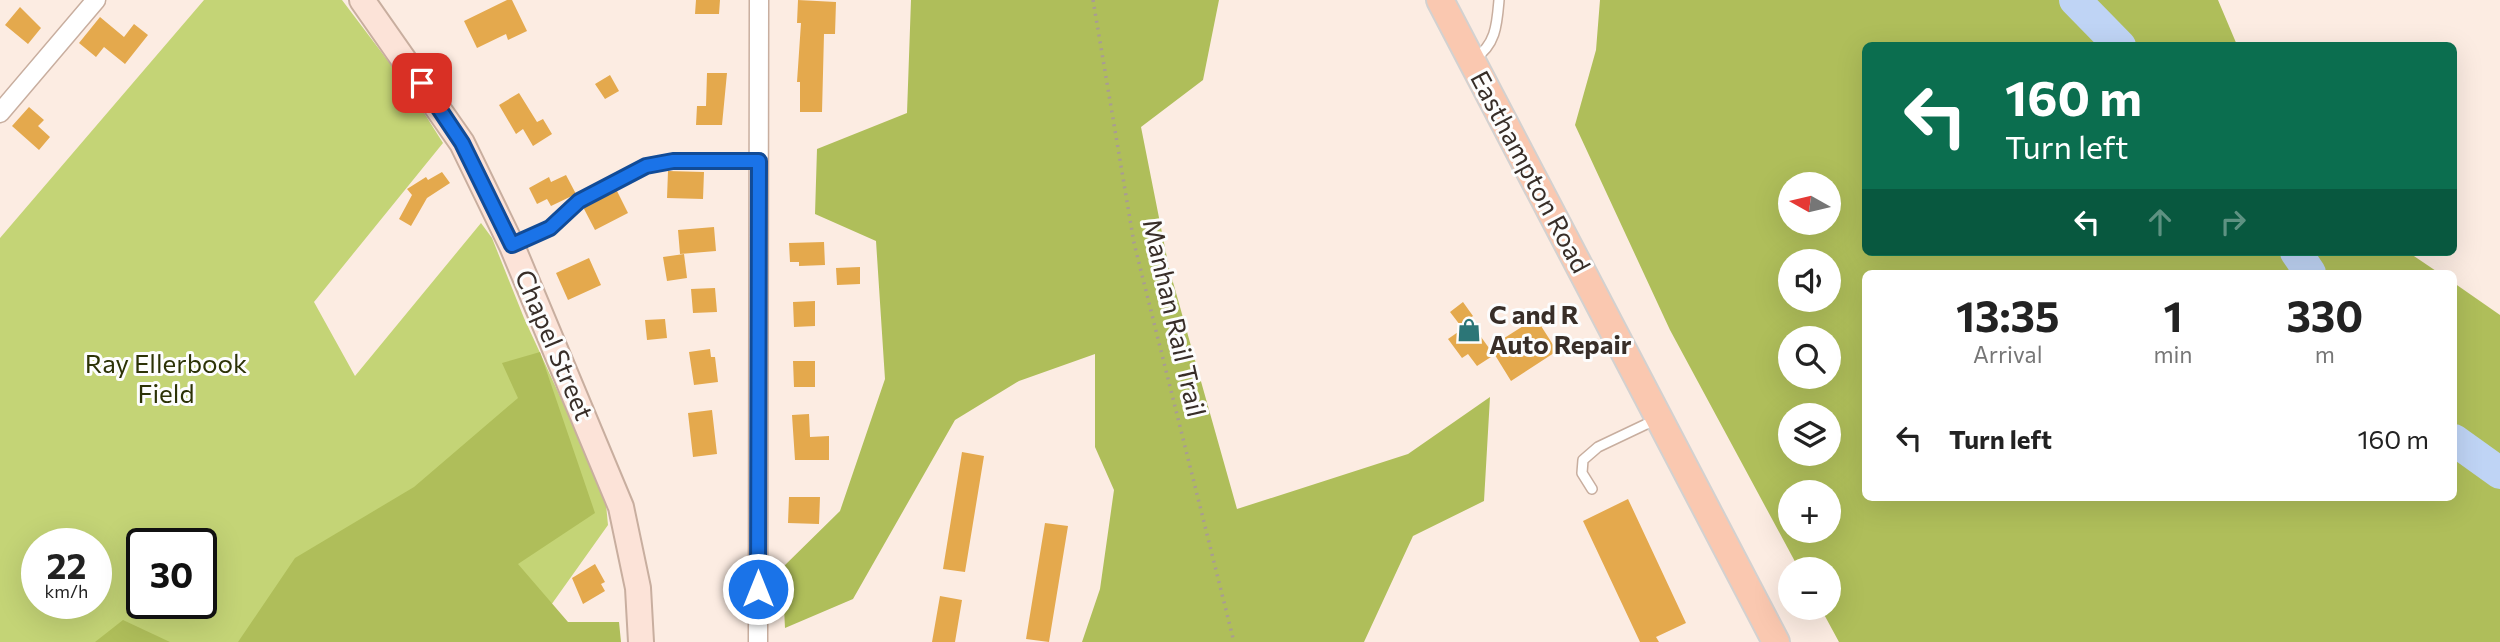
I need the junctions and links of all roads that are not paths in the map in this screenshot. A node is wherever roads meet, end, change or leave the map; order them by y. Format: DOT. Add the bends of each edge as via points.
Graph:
graph roads {
  1 [pos="96,0"];
  2 [pos="362,0"];
  3 [pos="759,0"];
  4 [pos="1440,0"];
  5 [pos="1499,0"];
  6 [pos="1472,61"];
  7 [pos="0,113"];
  8 [pos="759,161"];
  9 [pos="512,245"];
  10 [pos="1659,418"];
  11 [pos="1592,489"];
  12 [pos="641,642"];
  13 [pos="758,642"];
  14 [pos="1776,642"];
  1 -- 7 [label="street"];
  2 -- 9 [label="main road, Chapel Street" via="462,143"];
  3 -- 8 [label="street"];
  4 -- 6 [label="main road, Easthampton Road"];
  5 -- 6 [label="lane" via="1492,42"];
  6 -- 10 [label="main road, Easthampton Road"];
  8 -- 9 [label="lane" via="673,161 646,166 579,201 550,228"];
  8 -- 13 [label="street"];
  9 -- 12 [label="main road, Chapel Street" via="621,507 638,588"];
  10 -- 11 [label="lane" via="1598,447 1583,460 1582,473"];
  10 -- 14 [label="main road, Easthampton Road"];
}
